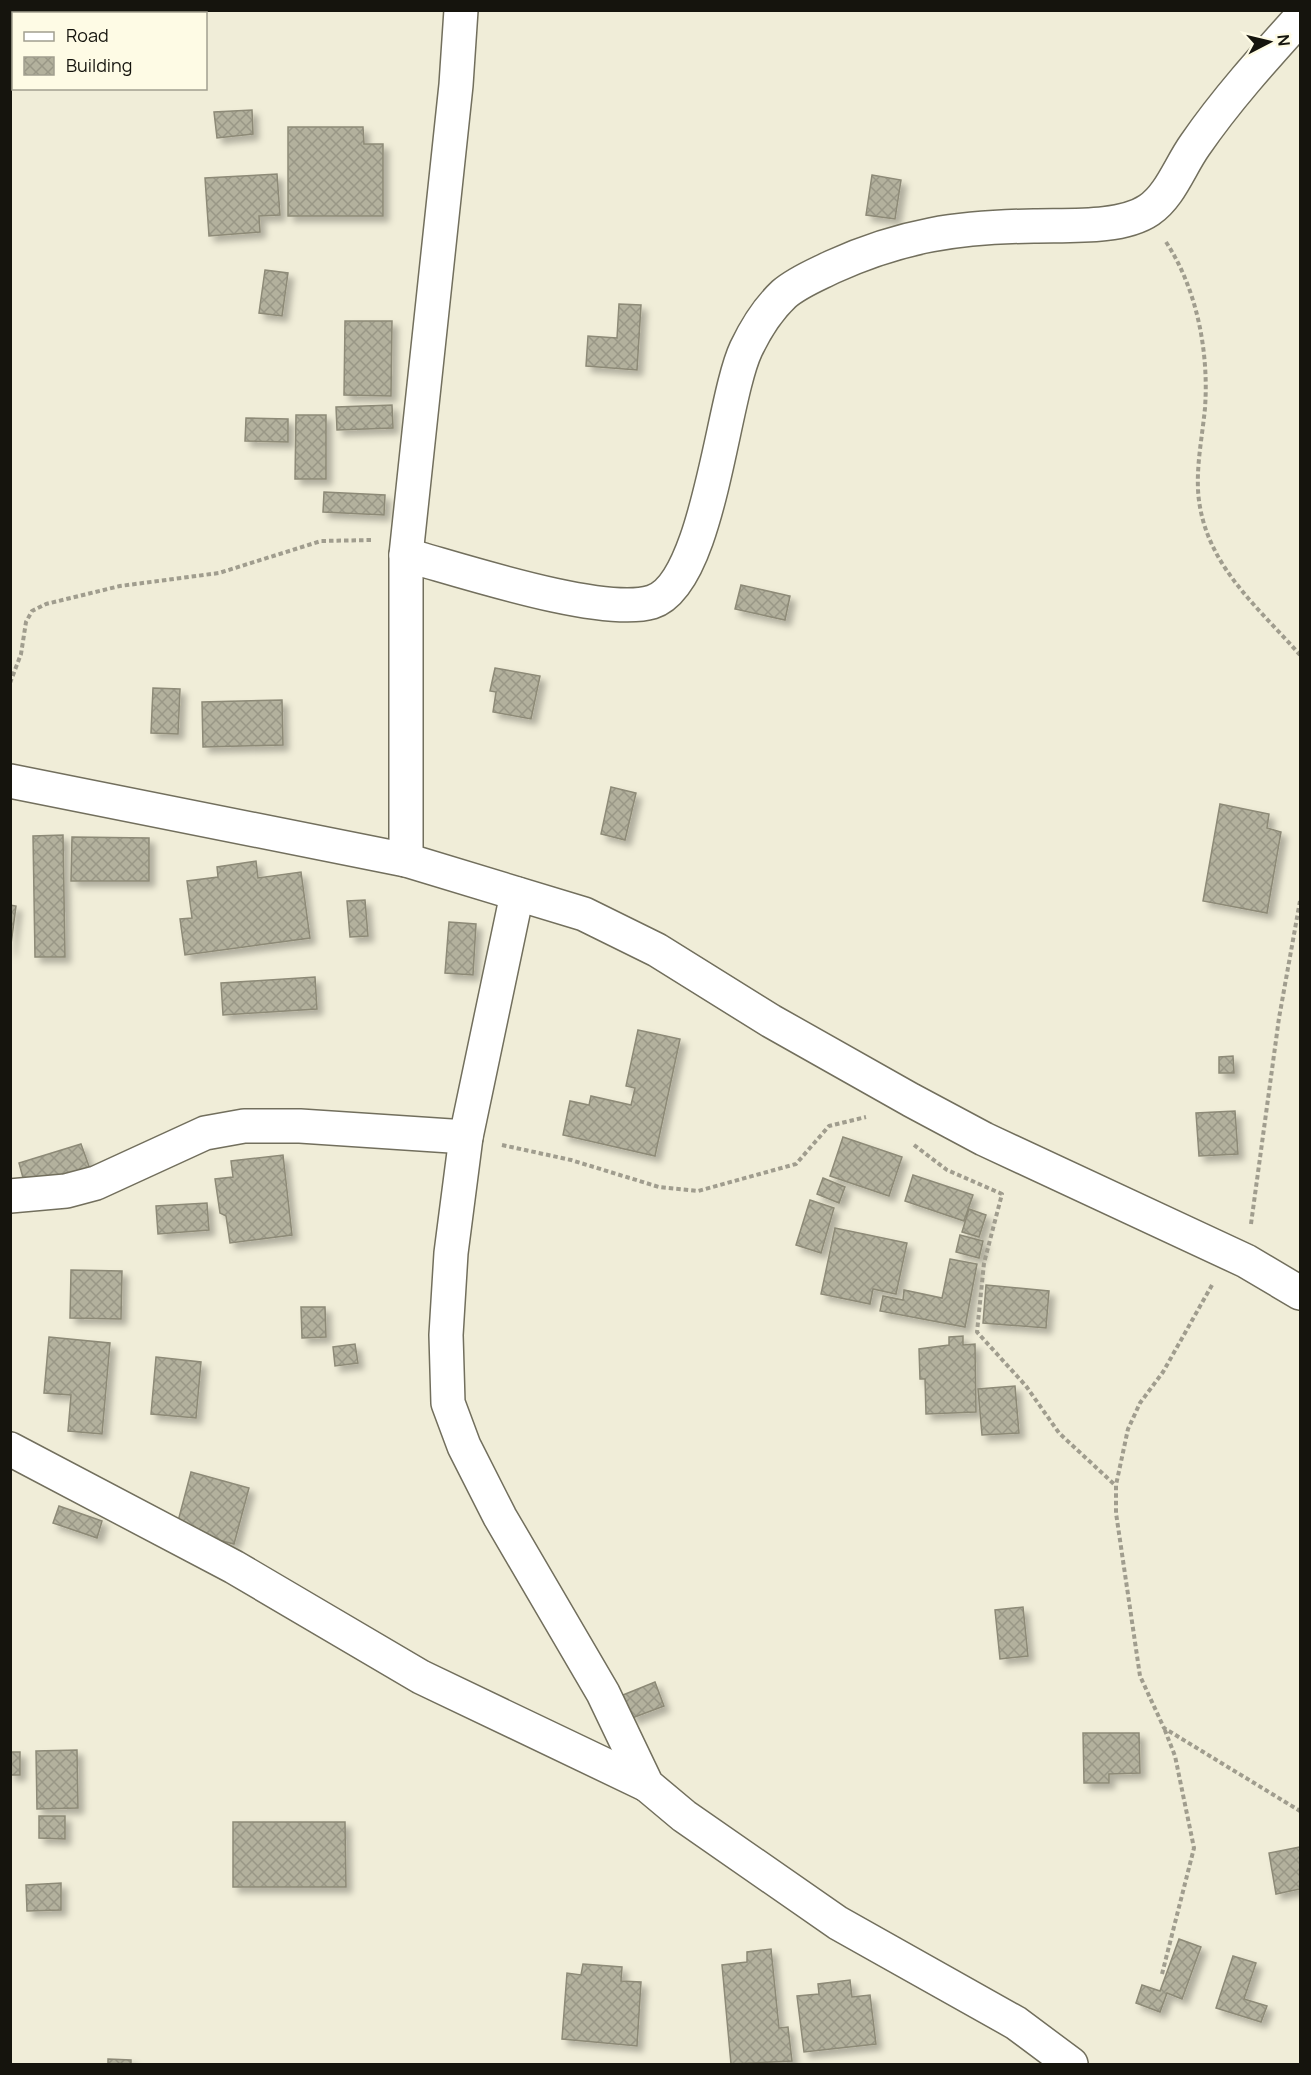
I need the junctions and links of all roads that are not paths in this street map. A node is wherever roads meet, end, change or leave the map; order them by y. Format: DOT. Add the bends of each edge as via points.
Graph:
graph roads {
  1 [pos="461,10"];
  2 [pos="1300,18"];
  3 [pos="407,549"];
  4 [pos="10,781"];
  5 [pos="406,860"];
  6 [pos="517,894"];
  7 [pos="466,1137"];
  8 [pos="10,1196"];
  9 [pos="1300,1293"];
  10 [pos="10,1449"];
  11 [pos="647,1785"];
  12 [pos="1071,2064"];
  1 -- 3 [label="street"];
  2 -- 3 [label="street" via="1243,80 1149,210 1096,224 973,227 923,235 866,252 784,294 761,321 744,351 706,510 681,578 666,594 652,602 612,604 536,591"];
  3 -- 5 [label="street"];
  4 -- 5 [label="street"];
  5 -- 6 [label="street"];
  6 -- 7 [label="street"];
  6 -- 9 [label="street" via="584,914 657,950 903,1105 1239,1257"];
  7 -- 8 [label="street" via="244,1126 205,1133 96,1183 66,1191"];
  7 -- 11 [label="street" via="451,1253 446,1335 448,1403 464,1446 495,1507 603,1693"];
  10 -- 11 [label="street" via="234,1567 421,1677"];
  11 -- 12 [label="street" via="684,1816 838,1923 1017,2023"];
}
